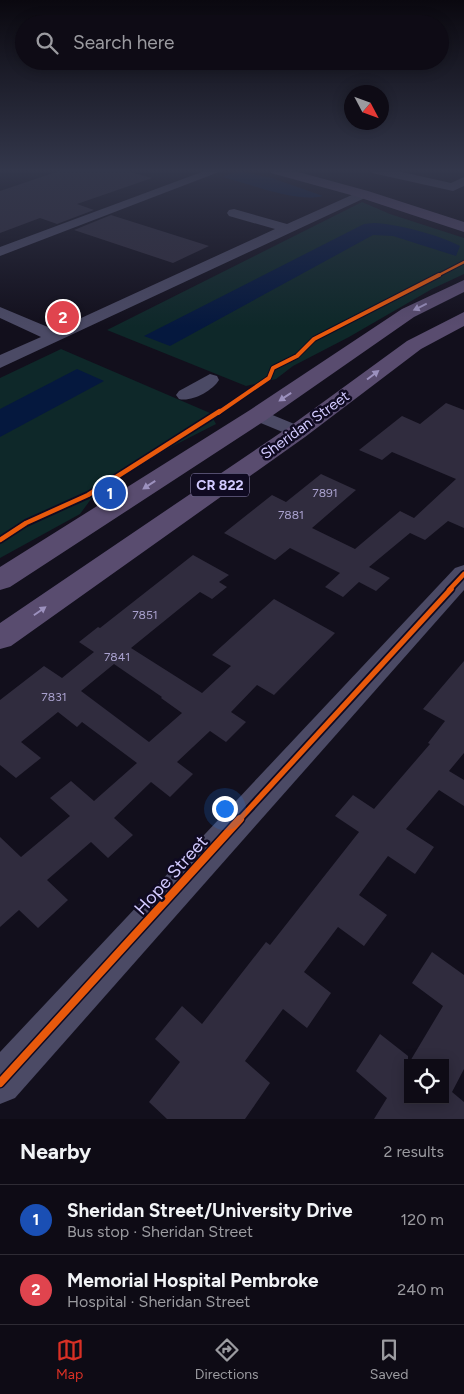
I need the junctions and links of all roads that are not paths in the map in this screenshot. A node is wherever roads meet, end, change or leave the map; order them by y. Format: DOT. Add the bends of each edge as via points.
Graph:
graph roads {
  1 [pos="80,222"];
  2 [pos="266,222"];
  3 [pos="303,222"];
  4 [pos="449,222"];
  5 [pos="464,227"];
  6 [pos="289,229"];
  7 [pos="0,252"];
  8 [pos="464,285"];
  9 [pos="0,312"];
  10 [pos="464,318"];
  11 [pos="54,336"];
  12 [pos="0,362"];
  13 [pos="210,380"];
  14 [pos="186,395"];
  15 [pos="258,415"];
  16 [pos="297,432"];
  17 [pos="464,574"];
  18 [pos="0,580"];
  19 [pos="0,638"];
  20 [pos="0,1083"];
  1 -- 7 [label="street"];
  2 -- 6 [label="street"];
  3 -- 6 [label="street"];
  4 -- 5 [label="main road"];
  6 -- 11 [label="street"];
  8 -- 15 [label="main road, CR 822, one-way" via="408,313"];
  9 -- 11 [label="street"];
  16 -- 10 [label="main road, Sheridan Street / CR 822, one-way" via="414,345"];
  11 -- 12 [label="street"];
  13 -- 14 [label="street"];
  15 -- 16 [label="street"];
  15 -- 18 [label="main road, CR 822, one-way"];
  19 -- 16 [label="main road, Sheridan Street / CR 822, one-way"];
  17 -- 20 [label="street, Hope Street"];
}
